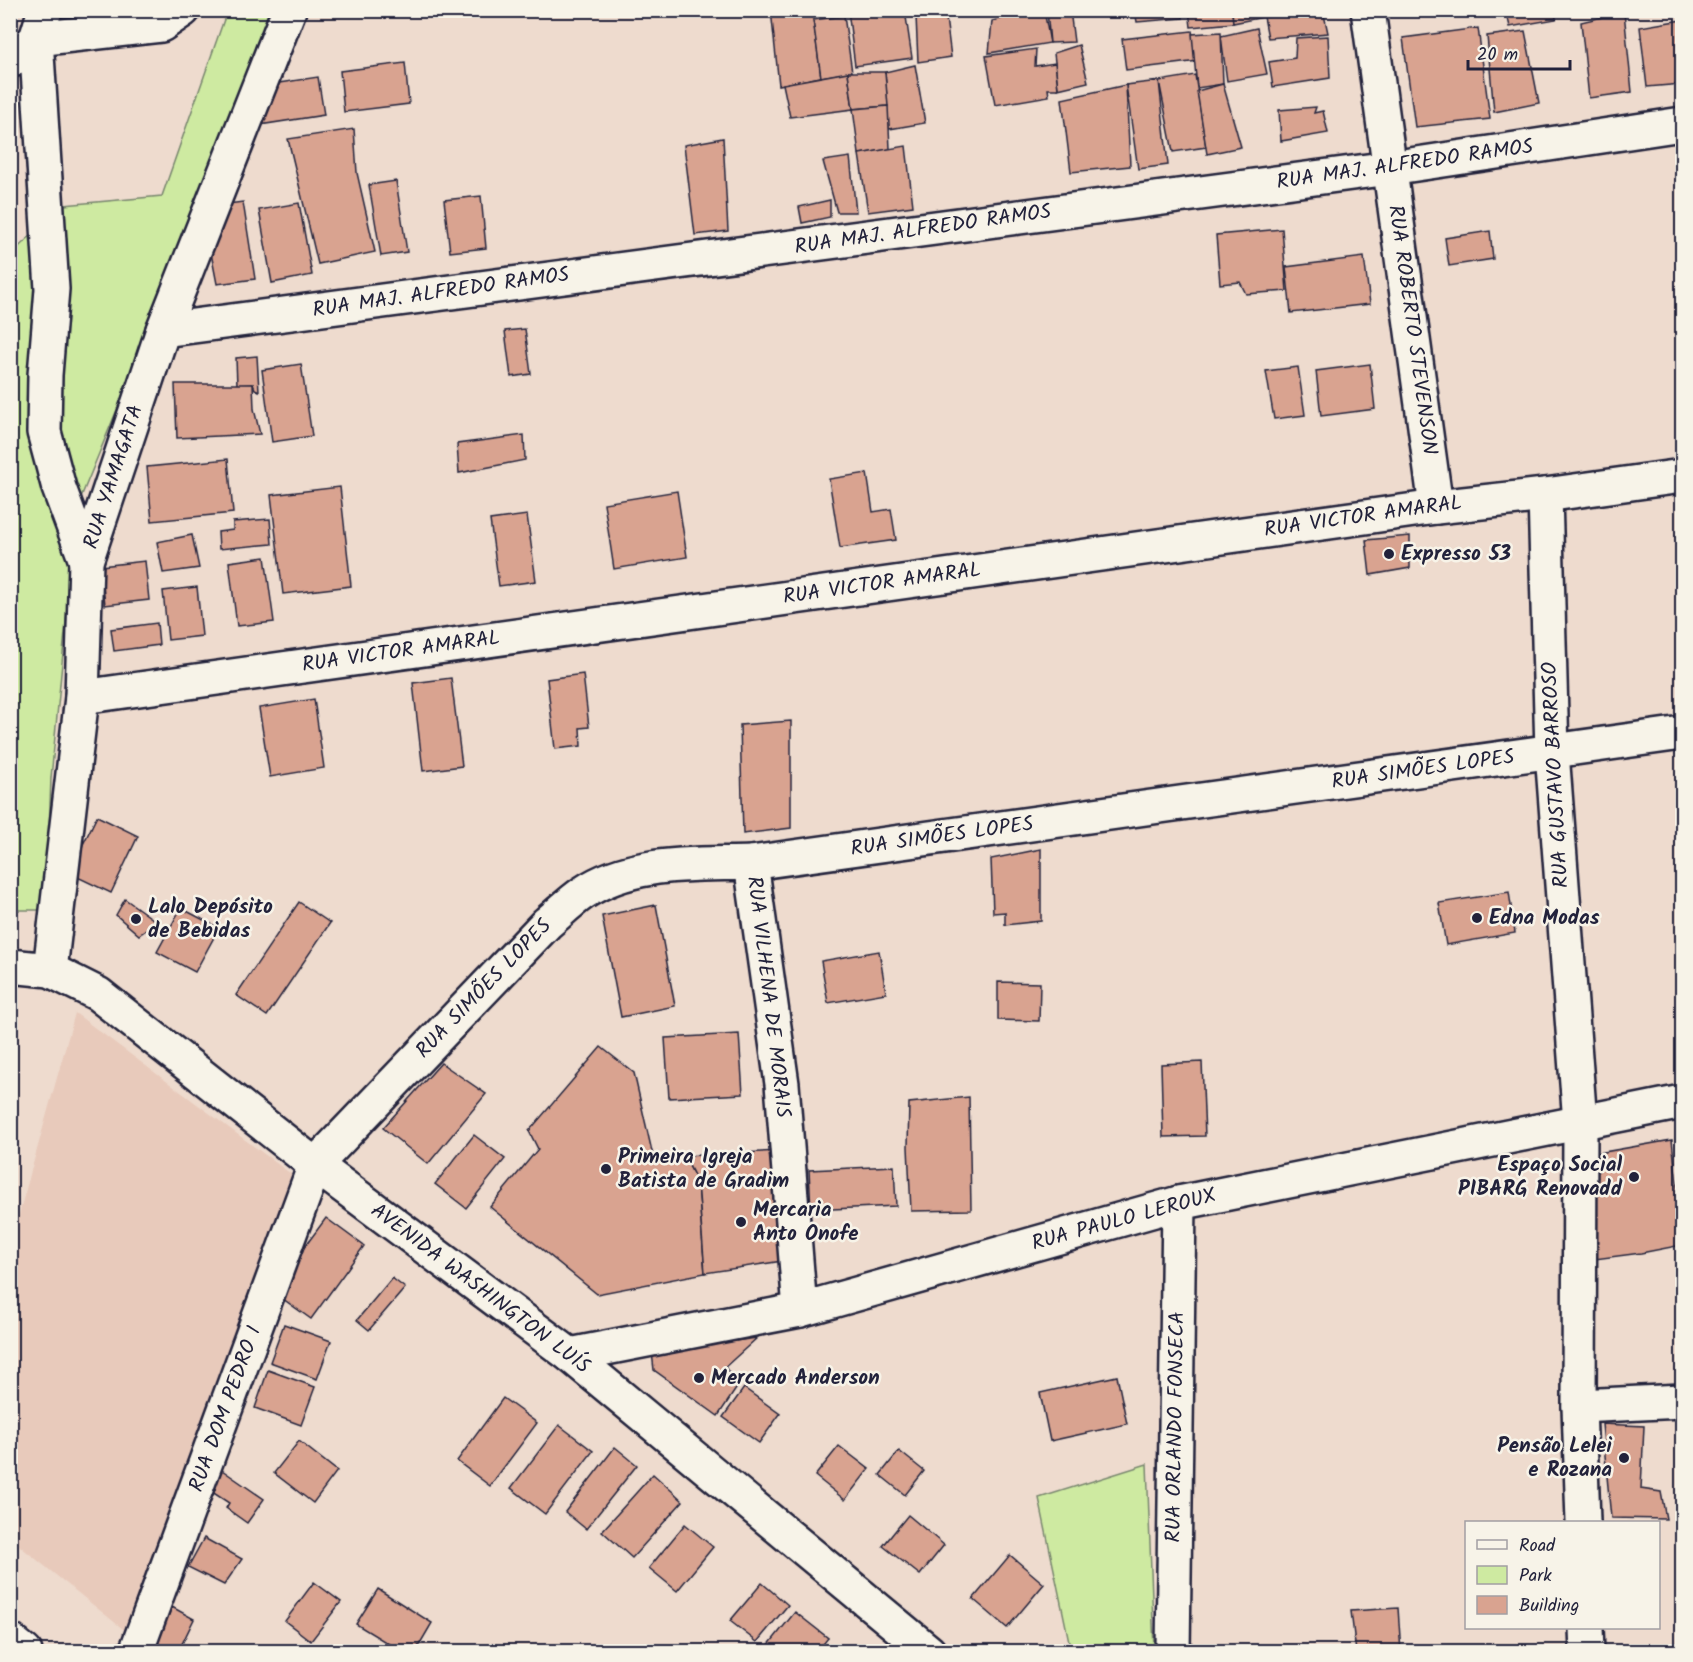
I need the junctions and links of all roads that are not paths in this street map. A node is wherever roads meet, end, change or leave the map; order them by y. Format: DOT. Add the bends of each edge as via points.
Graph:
graph roads {
  1 [pos="183,10"];
  2 [pos="289,10"];
  3 [pos="1368,10"];
  4 [pos="41,25"];
  5 [pos="10,61"];
  6 [pos="1683,124"];
  7 [pos="1390,168"];
  8 [pos="163,330"];
  9 [pos="1683,476"];
  10 [pos="1545,495"];
  11 [pos="1436,507"];
  12 [pos="86,561"];
  13 [pos="82,697"];
  14 [pos="1683,733"];
  15 [pos="1552,752"];
  16 [pos="751,863"];
  17 [pos="10,966"];
  18 [pos="50,970"];
  19 [pos="1683,1102"];
  20 [pos="1580,1123"];
  21 [pos="315,1165"];
  22 [pos="1179,1203"];
  23 [pos="800,1310"];
  24 [pos="570,1355"];
  25 [pos="1683,1401"];
  26 [pos="1579,1406"];
  27 [pos="1583,1521"];
  28 [pos="1586,1629"];
  29 [pos="10,1640"];
  30 [pos="25,1652"];
  31 [pos="136,1652"];
  32 [pos="929,1652"];
  33 [pos="1173,1652"];
  34 [pos="1587,1652"];
  1 -- 4 [label="street" via="161,26"];
  2 -- 8 [label="street, RUA YAMAGATA"];
  3 -- 7 [label="street, RUA ROBERTO STEVENSON"];
  4 -- 5 [label="street"];
  4 -- 12 [label="street" via="52,290 44,432 59,488"];
  6 -- 7 [label="street, RUA MAJ. ALFREDO RAMOS"];
  7 -- 8 [label="street, RUA MAJ. ALFREDO RAMOS"];
  7 -- 11 [label="street, RUA ROBERTO STEVENSON"];
  8 -- 12 [label="street, RUA YAMAGATA"];
  9 -- 10 [label="street, RUA VICTOR AMARAL"];
  10 -- 11 [label="street, RUA VICTOR AMARAL"];
  10 -- 15 [label="street, RUA GUSTAVO BARROSO"];
  11 -- 13 [label="street, RUA VICTOR AMARAL"];
  12 -- 13 [label="street, RUA YAMAGATA"];
  13 -- 18 [label="street, RUA YAMAGATA"];
  14 -- 15 [label="street, RUA SIMÕES LOPES"];
  15 -- 16 [label="street, RUA SIMÕES LOPES"];
  15 -- 20 [label="street, RUA GUSTAVO BARROSO"];
  16 -- 21 [label="street, RUA SIMÕES LOPES" via="652,867 614,876 583,893 547,923"];
  16 -- 23 [label="street, RUA VILHENA DE MORAIS" via="782,1083"];
  17 -- 18 [label="street, AVENIDA WASHINGTON LUÍS"];
  18 -- 21 [label="street, AVENIDA WASHINGTON LUÍS" via="98,994"];
  19 -- 20 [label="street, RUA PAULO LEROUX"];
  20 -- 22 [label="street, RUA PAULO LEROUX"];
  20 -- 26 [label="street, RUA GUSTAVO BARROSO"];
  21 -- 24 [label="street, AVENIDA WASHINGTON LUÍS"];
  21 -- 31 [label="street, RUA DOM PEDRO I"];
  22 -- 23 [label="street, RUA PAULO LEROUX"];
  22 -- 33 [label="street, RUA ORLANDO FONSECA"];
  23 -- 24 [label="street, RUA PAULO LEROUX"];
  24 -- 32 [label="street, AVENIDA WASHINGTON LUÍS"];
  25 -- 26 [label="street"];
  26 -- 27 [label="street, RUA GUSTAVO BARROSO"];
  28 -- 34 [label="street"];
  29 -- 30 [label="street"];
}
